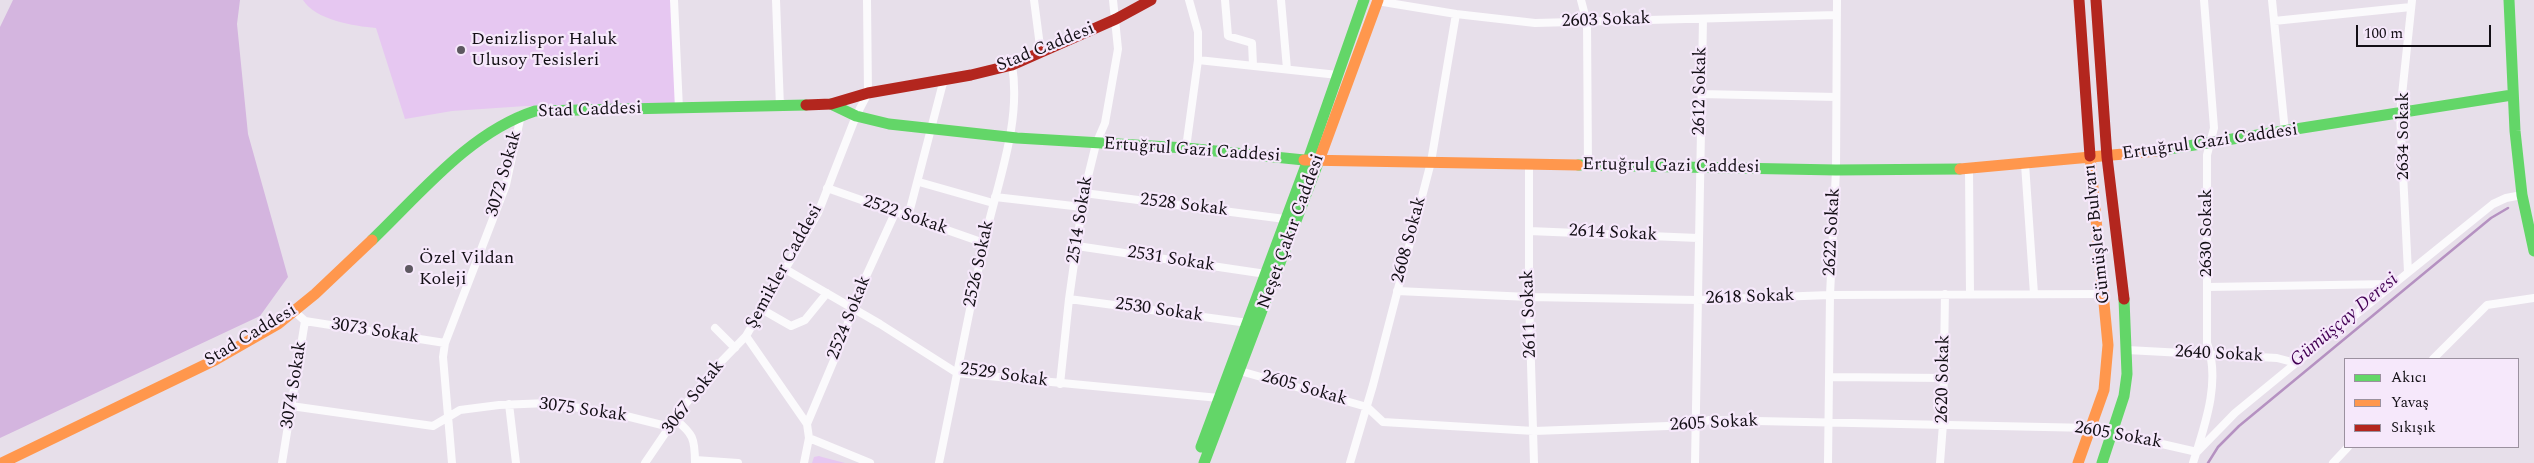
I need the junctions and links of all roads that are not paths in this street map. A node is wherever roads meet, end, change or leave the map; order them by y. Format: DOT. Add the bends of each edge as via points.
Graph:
graph roads {
  1 [pos="674,0"];
  2 [pos="776,0"];
  3 [pos="867,0"];
  4 [pos="1034,0"];
  5 [pos="1113,0"];
  6 [pos="1151,0"];
  7 [pos="1189,0"];
  8 [pos="1225,0"];
  9 [pos="1281,0"];
  10 [pos="1364,0"];
  11 [pos="1378,0"];
  12 [pos="1581,0"];
  13 [pos="1837,0"];
  14 [pos="2078,0"];
  15 [pos="2096,0"];
  16 [pos="2204,0"];
  17 [pos="2272,0"];
  18 [pos="2509,0"];
  19 [pos="2412,4"];
  20 [pos="1456,14"];
  21 [pos="1837,15"];
  22 [pos="1703,18"];
  23 [pos="1116,19"];
  24 [pos="2274,21"];
  25 [pos="1587,23"];
  26 [pos="1041,54"];
  27 [pos="1198,60"];
  28 [pos="1012,65"];
  29 [pos="1253,65"];
  30 [pos="1287,69"];
  31 [pos="1338,75"];
  32 [pos="944,79"];
  33 [pos="868,92"];
  34 [pos="1701,94"];
  35 [pos="2512,94"];
  36 [pos="1836,97"];
  37 [pos="831,104"];
  38 [pos="780,107"];
  39 [pos="679,109"];
  40 [pos="2400,114"];
  41 [pos="521,115"];
  42 [pos="856,116"];
  43 [pos="932,129"];
  44 [pos="2285,132"];
  45 [pos="1008,137"];
  46 [pos="1096,144"];
  47 [pos="2210,144"];
  48 [pos="1186,148"];
  49 [pos="2107,157"];
  50 [pos="2090,158"];
  51 [pos="1313,160"];
  52 [pos="1431,162"];
  53 [pos="1529,164"];
  54 [pos="2025,164"];
  55 [pos="1588,165"];
  56 [pos="1700,168"];
  57 [pos="1969,169"];
  58 [pos="1836,170"];
  59 [pos="919,182"];
  60 [pos="827,188"];
  61 [pos="1084,193"];
  62 [pos="2522,195"];
  63 [pos="994,200"];
  64 [pos="1082,207"];
  65 [pos="895,213"];
  66 [pos="908,217"];
  67 [pos="1285,220"];
  68 [pos="1529,231"];
  69 [pos="1698,238"];
  70 [pos="984,243"];
  71 [pos="1077,246"];
  72 [pos="2534,251"];
  73 [pos="785,269"];
  74 [pos="2408,272"];
  75 [pos="1266,274"];
  76 [pos="2393,284"];
  77 [pos="2207,287"];
  78 [pos="1396,291"];
  79 [pos="827,293"];
  80 [pos="1945,294"];
  81 [pos="1970,294"];
  82 [pos="2034,294"];
  83 [pos="2104,294"];
  84 [pos="1830,295"];
  85 [pos="1529,297"];
  86 [pos="2534,298"];
  87 [pos="1069,299"];
  88 [pos="1696,300"];
  89 [pos="852,307"];
  90 [pos="763,310"];
  91 [pos="294,312"];
  92 [pos="305,321"];
  93 [pos="1248,323"];
  94 [pos="715,328"];
  95 [pos="746,336"];
  96 [pos="445,343"];
  97 [pos="735,348"];
  98 [pos="2127,350"];
  99 [pos="2211,355"];
  100 [pos="2434,358"];
  101 [pos="2296,363"];
  102 [pos="1240,371"];
  103 [pos="958,373"];
  104 [pos="1829,377"];
  105 [pos="1944,378"];
  106 [pos="1060,384"];
  107 [pos="1219,398"];
  108 [pos="508,404"];
  109 [pos="291,406"];
  110 [pos="1367,407"];
  111 [pos="447,417"];
  112 [pos="675,419"];
  113 [pos="1828,422"];
  114 [pos="807,424"];
  115 [pos="1944,424"];
  116 [pos="1695,425"];
  117 [pos="670,427"];
  118 [pos="2092,428"];
  119 [pos="1534,431"];
  120 [pos="2113,432"];
  121 [pos="809,438"];
  122 [pos="2347,448"];
  123 [pos="2197,452"];
  124 [pos="695,462"];
  125 [pos="2,463"];
  126 [pos="282,463"];
  127 [pos="452,463"];
  128 [pos="516,463"];
  129 [pos="645,463"];
  130 [pos="738,463"];
  131 [pos="804,463"];
  132 [pos="865,463"];
  133 [pos="938,463"];
  134 [pos="1195,463"];
  135 [pos="1204,463"];
  136 [pos="1350,463"];
  137 [pos="1534,463"];
  138 [pos="1695,463"];
  139 [pos="1828,463"];
  140 [pos="1940,463"];
  141 [pos="2078,463"];
  142 [pos="2102,463"];
  143 [pos="2194,463"];
  144 [pos="2333,463"];
  1 -- 39 [label="street"];
  2 -- 38 [label="street"];
  3 -- 33 [label="street, Şemikler Caddesi"];
  4 -- 26 [label="street"];
  5 -- 23 [label="street, 2514 Sokak"];
  6 -- 23 [label="main road, Stad Caddesi"];
  7 -- 27 [label="street" via="1198,32"];
  8 -- 29 [label="street" via="1228,36 1252,43"];
  9 -- 30 [label="street"];
  10 -- 31 [label="main road, Neşet Çakır Caddesi"];
  11 -- 20 [label="street, 2603 Sokak"];
  11 -- 51 [label="main road, Neşet Çakır Caddesi"];
  12 -- 25 [label="street"];
  13 -- 21 [label="street, 2622 Sokak"];
  14 -- 50 [label="main road, Gümüşler Bulvarı"];
  15 -- 49 [label="main road, Gümüşler Bulvarı"];
  16 -- 47 [label="street, 2630 Sokak" via="2214,128"];
  17 -- 24 [label="street"];
  18 -- 35 [label="main road"];
  19 -- 24 [label="street"];
  19 -- 40 [label="street, 2634 Sokak"];
  20 -- 25 [label="street, 2603 Sokak" via="1536,23"];
  20 -- 52 [label="street, 2608 Sokak"];
  21 -- 22 [label="street, 2603 Sokak"];
  21 -- 36 [label="street, 2622 Sokak"];
  22 -- 25 [label="street, 2603 Sokak"];
  22 -- 34 [label="street, 2612 Sokak"];
  23 -- 26 [label="main road, Stad Caddesi"];
  23 -- 46 [label="street, 2514 Sokak" via="1118,49 1105,123"];
  24 -- 44 [label="street"];
  25 -- 55 [label="street"];
  26 -- 28 [label="main road, Stad Caddesi"];
  27 -- 29 [label="street"];
  27 -- 48 [label="street"];
  28 -- 32 [label="main road, Stad Caddesi"];
  28 -- 45 [label="street, 2526 Sokak" via="1016,90"];
  29 -- 30 [label="street"];
  30 -- 31 [label="street"];
  31 -- 51 [label="main road, Neşet Çakır Caddesi"];
  32 -- 33 [label="main road, Stad Caddesi"];
  32 -- 43 [label="street"];
  33 -- 37 [label="main road, Stad Caddesi"];
  33 -- 42 [label="street, Şemikler Caddesi"];
  34 -- 36 [label="street"];
  34 -- 56 [label="street, 2612 Sokak"];
  35 -- 40 [label="main road, Ertuğrul Gazi Caddesi"];
  35 -- 62 [label="main road"];
  36 -- 58 [label="street, 2622 Sokak"];
  37 -- 38 [label="main road, Stad Caddesi"];
  37 -- 42 [label="main road, Ertuğrul Gazi Caddesi"];
  38 -- 39 [label="main road, Stad Caddesi"];
  39 -- 41 [label="main road, Stad Caddesi" via="535,111"];
  40 -- 44 [label="main road, Ertuğrul Gazi Caddesi"];
  40 -- 74 [label="street, 2634 Sokak"];
  41 -- 91 [label="main road, Stad Caddesi" via="472,144"];
  41 -- 96 [label="street, 3072 Sokak" via="506,185"];
  42 -- 43 [label="main road, Ertuğrul Gazi Caddesi"];
  42 -- 60 [label="street, Şemikler Caddesi"];
  43 -- 45 [label="main road, Ertuğrul Gazi Caddesi"];
  43 -- 59 [label="street"];
  44 -- 47 [label="main road, Ertuğrul Gazi Caddesi"];
  45 -- 46 [label="main road, Ertuğrul Gazi Caddesi"];
  45 -- 63 [label="street, 2526 Sokak"];
  46 -- 48 [label="main road, Ertuğrul Gazi Caddesi"];
  46 -- 61 [label="street, 2514 Sokak"];
  47 -- 49 [label="main road, Ertuğrul Gazi Caddesi"];
  47 -- 77 [label="street, 2630 Sokak" via="2207,156"];
  48 -- 51 [label="main road, Ertuğrul Gazi Caddesi"];
  49 -- 50 [label="main road, Ertuğrul Gazi Caddesi"];
  49 -- 98 [label="main road, Gümüşler Bulvarı"];
  50 -- 54 [label="main road, Ertuğrul Gazi Caddesi"];
  50 -- 83 [label="main road, Gümüşler Bulvarı"];
  51 -- 52 [label="main road, Ertuğrul Gazi Caddesi"];
  51 -- 67 [label="main road, Neşet Çakır Caddesi"];
  51 -- 102 [label="main road, Neşet Çakır Caddesi"];
  52 -- 53 [label="main road, Ertuğrul Gazi Caddesi"];
  52 -- 78 [label="street, 2608 Sokak"];
  53 -- 55 [label="main road, Ertuğrul Gazi Caddesi"];
  53 -- 68 [label="street, 2611 Sokak"];
  54 -- 57 [label="main road, Ertuğrul Gazi Caddesi"];
  54 -- 82 [label="street"];
  55 -- 56 [label="main road, Ertuğrul Gazi Caddesi"];
  56 -- 58 [label="main road, Ertuğrul Gazi Caddesi"];
  56 -- 69 [label="street, 2612 Sokak"];
  57 -- 58 [label="main road, Ertuğrul Gazi Caddesi"];
  57 -- 81 [label="street"];
  58 -- 84 [label="street, 2622 Sokak"];
  59 -- 63 [label="street"];
  59 -- 66 [label="street"];
  60 -- 65 [label="street, 2522 Sokak"];
  60 -- 73 [label="street, Şemikler Caddesi" via="818,213"];
  61 -- 64 [label="street, 2514 Sokak"];
  61 -- 67 [label="street, 2528 Sokak"];
  62 -- 72 [label="main road"];
  62 -- 74 [label="street" via="2493,204"];
  63 -- 64 [label="street"];
  63 -- 70 [label="street, 2526 Sokak"];
  64 -- 71 [label="street, 2514 Sokak"];
  65 -- 66 [label="street, 2522 Sokak"];
  65 -- 89 [label="street, 2524 Sokak"];
  66 -- 70 [label="street, 2522 Sokak"];
  67 -- 75 [label="main road, Neşet Çakır Caddesi"];
  68 -- 69 [label="street, 2614 Sokak"];
  68 -- 85 [label="street, 2611 Sokak"];
  69 -- 88 [label="street, 2612 Sokak"];
  70 -- 103 [label="street, 2526 Sokak"];
  71 -- 75 [label="street, 2531 Sokak"];
  71 -- 87 [label="street, 2514 Sokak"];
  73 -- 79 [label="street, 2529 Sokak"];
  73 -- 90 [label="street, Şemikler Caddesi"];
  74 -- 76 [label="street"];
  75 -- 93 [label="main road, Neşet Çakır Caddesi"];
  76 -- 77 [label="street"];
  76 -- 101 [label="street"];
  77 -- 99 [label="street, 2630 Sokak" via="2207,343"];
  78 -- 85 [label="street, 2618 Sokak"];
  78 -- 110 [label="street, 2608 Sokak"];
  79 -- 89 [label="street, 2529 Sokak"];
  79 -- 90 [label="street" via="805,320 791,326"];
  80 -- 81 [label="street, 2618 Sokak"];
  80 -- 84 [label="street, 2618 Sokak"];
  80 -- 105 [label="street, 2620 Sokak"];
  81 -- 82 [label="street, 2618 Sokak"];
  82 -- 83 [label="street, 2618 Sokak"];
  83 -- 118 [label="main road, Gümüşler Bulvarı" via="2108,345 2106,372"];
  84 -- 88 [label="street, 2618 Sokak"];
  84 -- 104 [label="street, 2622 Sokak"];
  85 -- 88 [label="street, 2618 Sokak"];
  85 -- 119 [label="street, 2611 Sokak"];
  86 -- 100 [label="street" via="2487,305"];
  87 -- 93 [label="street, 2530 Sokak"];
  87 -- 106 [label="street, 2514 Sokak"];
  88 -- 116 [label="street, 2612 Sokak"];
  89 -- 103 [label="street, 2529 Sokak"];
  89 -- 114 [label="street, 2524 Sokak" via="845,334"];
  90 -- 95 [label="street, Şemikler Caddesi"];
  91 -- 92 [label="street, 3074 Sokak"];
  91 -- 125 [label="main road, Stad Caddesi" via="215,360"];
  92 -- 96 [label="street, 3073 Sokak"];
  92 -- 109 [label="street, 3074 Sokak"];
  93 -- 107 [label="main road, Neşet Çakır Caddesi"];
  94 -- 97 [label="street"];
  95 -- 97 [label="street, 3067 Sokak"];
  95 -- 114 [label="street, Şemikler Caddesi"];
  96 -- 111 [label="street, 3072 Sokak"];
  97 -- 112 [label="street, 3067 Sokak"];
  98 -- 99 [label="street, 2640 Sokak"];
  98 -- 120 [label="main road, Gümüşler Bulvarı" via="2124,396"];
  99 -- 101 [label="street, 2640 Sokak" via="2277,358"];
  99 -- 123 [label="street, 2630 Sokak" via="2213,380"];
  101 -- 123 [label="street" via="2236,413"];
  102 -- 110 [label="street, 2605 Sokak"];
  102 -- 135 [label="main road, Neşet Çakır Caddesi"];
  103 -- 106 [label="street, 2529 Sokak"];
  103 -- 133 [label="street, 2526 Sokak"];
  104 -- 105 [label="street"];
  104 -- 113 [label="street, 2622 Sokak"];
  105 -- 115 [label="street, 2620 Sokak"];
  106 -- 107 [label="street, 2529 Sokak"];
  107 -- 134 [label="main road, Neşet Çakır Caddesi"];
  108 -- 111 [label="street, 3075 Sokak" via="460,410"];
  108 -- 117 [label="street, 3075 Sokak" via="581,406"];
  108 -- 128 [label="street"];
  109 -- 111 [label="street, 3075 Sokak" via="433,426"];
  109 -- 126 [label="street, 3074 Sokak"];
  110 -- 119 [label="street, 2605 Sokak" via="1383,422"];
  110 -- 136 [label="street, 2608 Sokak"];
  111 -- 127 [label="street, 3072 Sokak"];
  112 -- 117 [label="street, 3067 Sokak"];
  112 -- 124 [label="street" via="692,433"];
  113 -- 115 [label="street, 2605 Sokak"];
  113 -- 116 [label="street, 2605 Sokak" via="1709,420"];
  113 -- 139 [label="street, 2622 Sokak"];
  114 -- 121 [label="street, Şemikler Caddesi"];
  115 -- 118 [label="street, 2605 Sokak"];
  115 -- 140 [label="street, 2620 Sokak"];
  116 -- 119 [label="street, 2605 Sokak"];
  116 -- 138 [label="street, 2612 Sokak"];
  117 -- 129 [label="street, 3067 Sokak"];
  118 -- 120 [label="street, 2605 Sokak"];
  118 -- 141 [label="main road, Gümüşler Bulvarı"];
  119 -- 137 [label="street, 2611 Sokak"];
  120 -- 123 [label="street, 2605 Sokak"];
  120 -- 142 [label="main road, Gümüşler Bulvarı"];
  121 -- 131 [label="street, Şemikler Caddesi"];
  121 -- 132 [label="street"];
  122 -- 144 [label="street"];
  123 -- 143 [label="street, 2630 Sokak"];
  124 -- 130 [label="street"];
}
